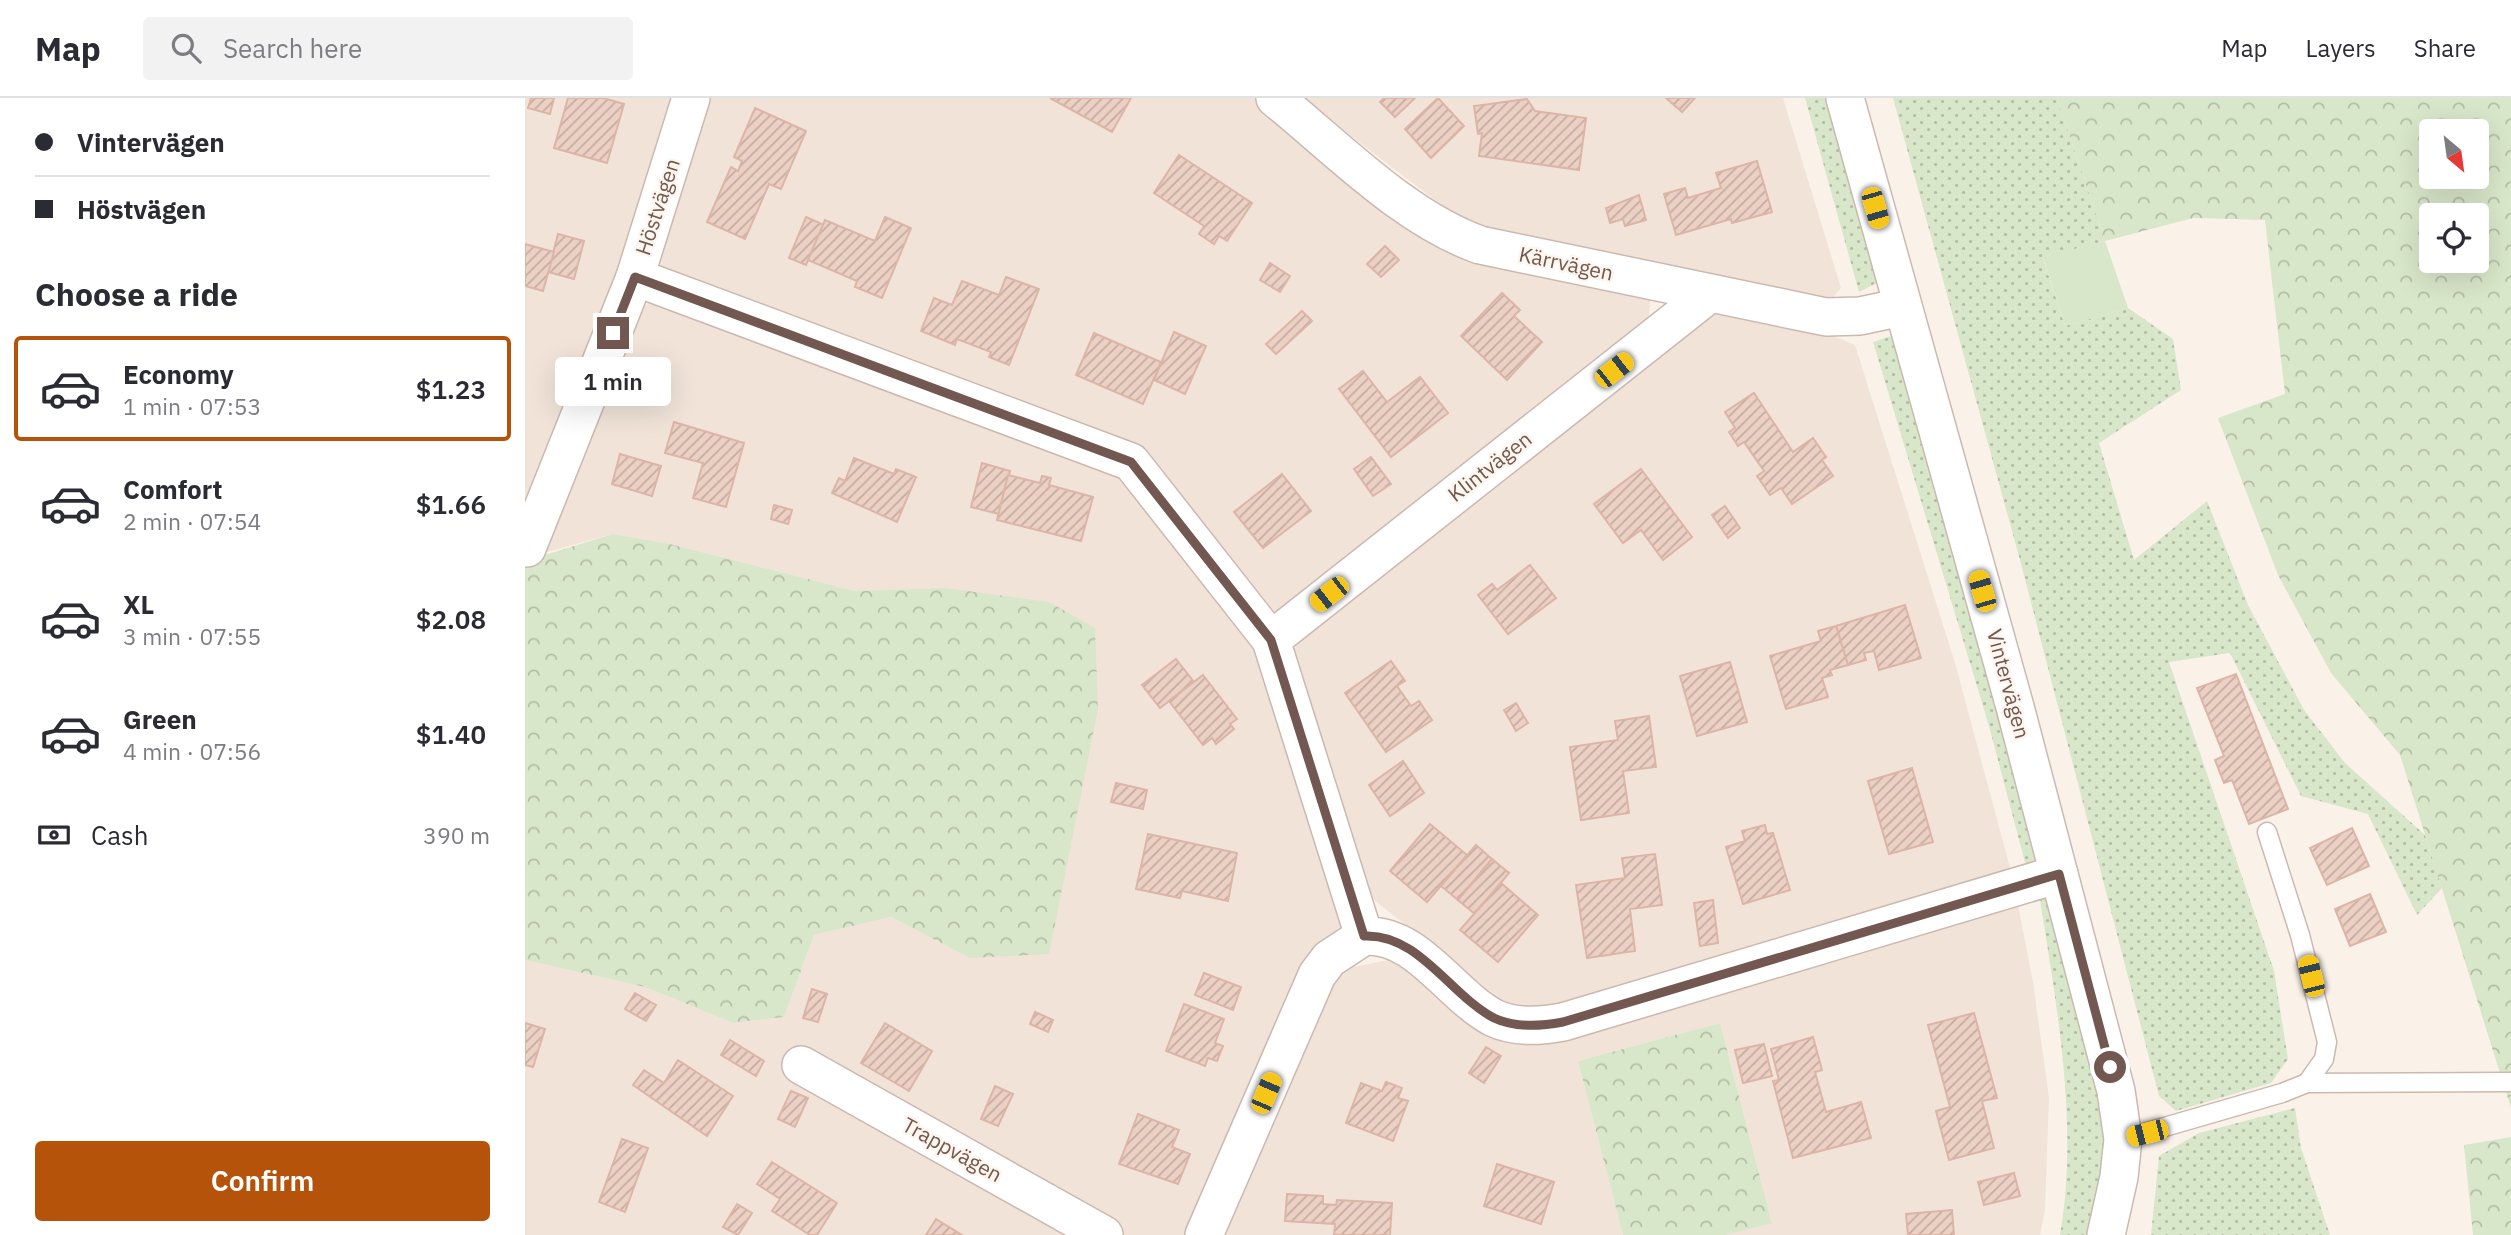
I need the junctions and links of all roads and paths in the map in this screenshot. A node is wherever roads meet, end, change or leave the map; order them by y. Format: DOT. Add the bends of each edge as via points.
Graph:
graph roads {
  1 [pos="691,98"];
  2 [pos="1275,98"];
  3 [pos="1845,98"];
  4 [pos="635,277"];
  5 [pos="1709,294"];
  6 [pos="1902,307"];
  7 [pos="527,548"];
  8 [pos="1271,640"];
  9 [pos="2267,832"];
  10 [pos="2059,874"];
  11 [pos="1364,936"];
  12 [pos="801,1065"];
  13 [pos="2511,1082"];
  14 [pos="2307,1083"];
  15 [pos="2123,1139"];
  16 [pos="1104,1235"];
  17 [pos="1204,1235"];
  18 [pos="2106,1235"];
  1 -- 4 [label="street, Höstvägen"];
  2 -- 5 [label="street, Kärrvägen" via="1448,234 1480,245"];
  3 -- 6 [label="street, Vintervägen"];
  4 -- 7 [label="street, Höstvägen"];
  4 -- 8 [label="street" via="1131,462"];
  5 -- 6 [label="street, Kärrvägen" via="1826,317"];
  5 -- 8 [label="street, Klintvägen"];
  6 -- 10 [label="street, Vintervägen"];
  8 -- 11 [label="street"];
  9 -- 14 [label="lane" via="2327,1042 2324,1059"];
  10 -- 11 [label="street" via="1541,1026 1495,1018 1395,939"];
  10 -- 15 [label="street, Vintervägen" via="2116,1091"];
  11 -- 17 [label="street" via="1329,959 1317,975"];
  12 -- 16 [label="street, Trappvägen"];
  13 -- 14 [label="lane"];
  14 -- 15 [label="lane"];
  15 -- 18 [label="street, Vintervägen"];
}
